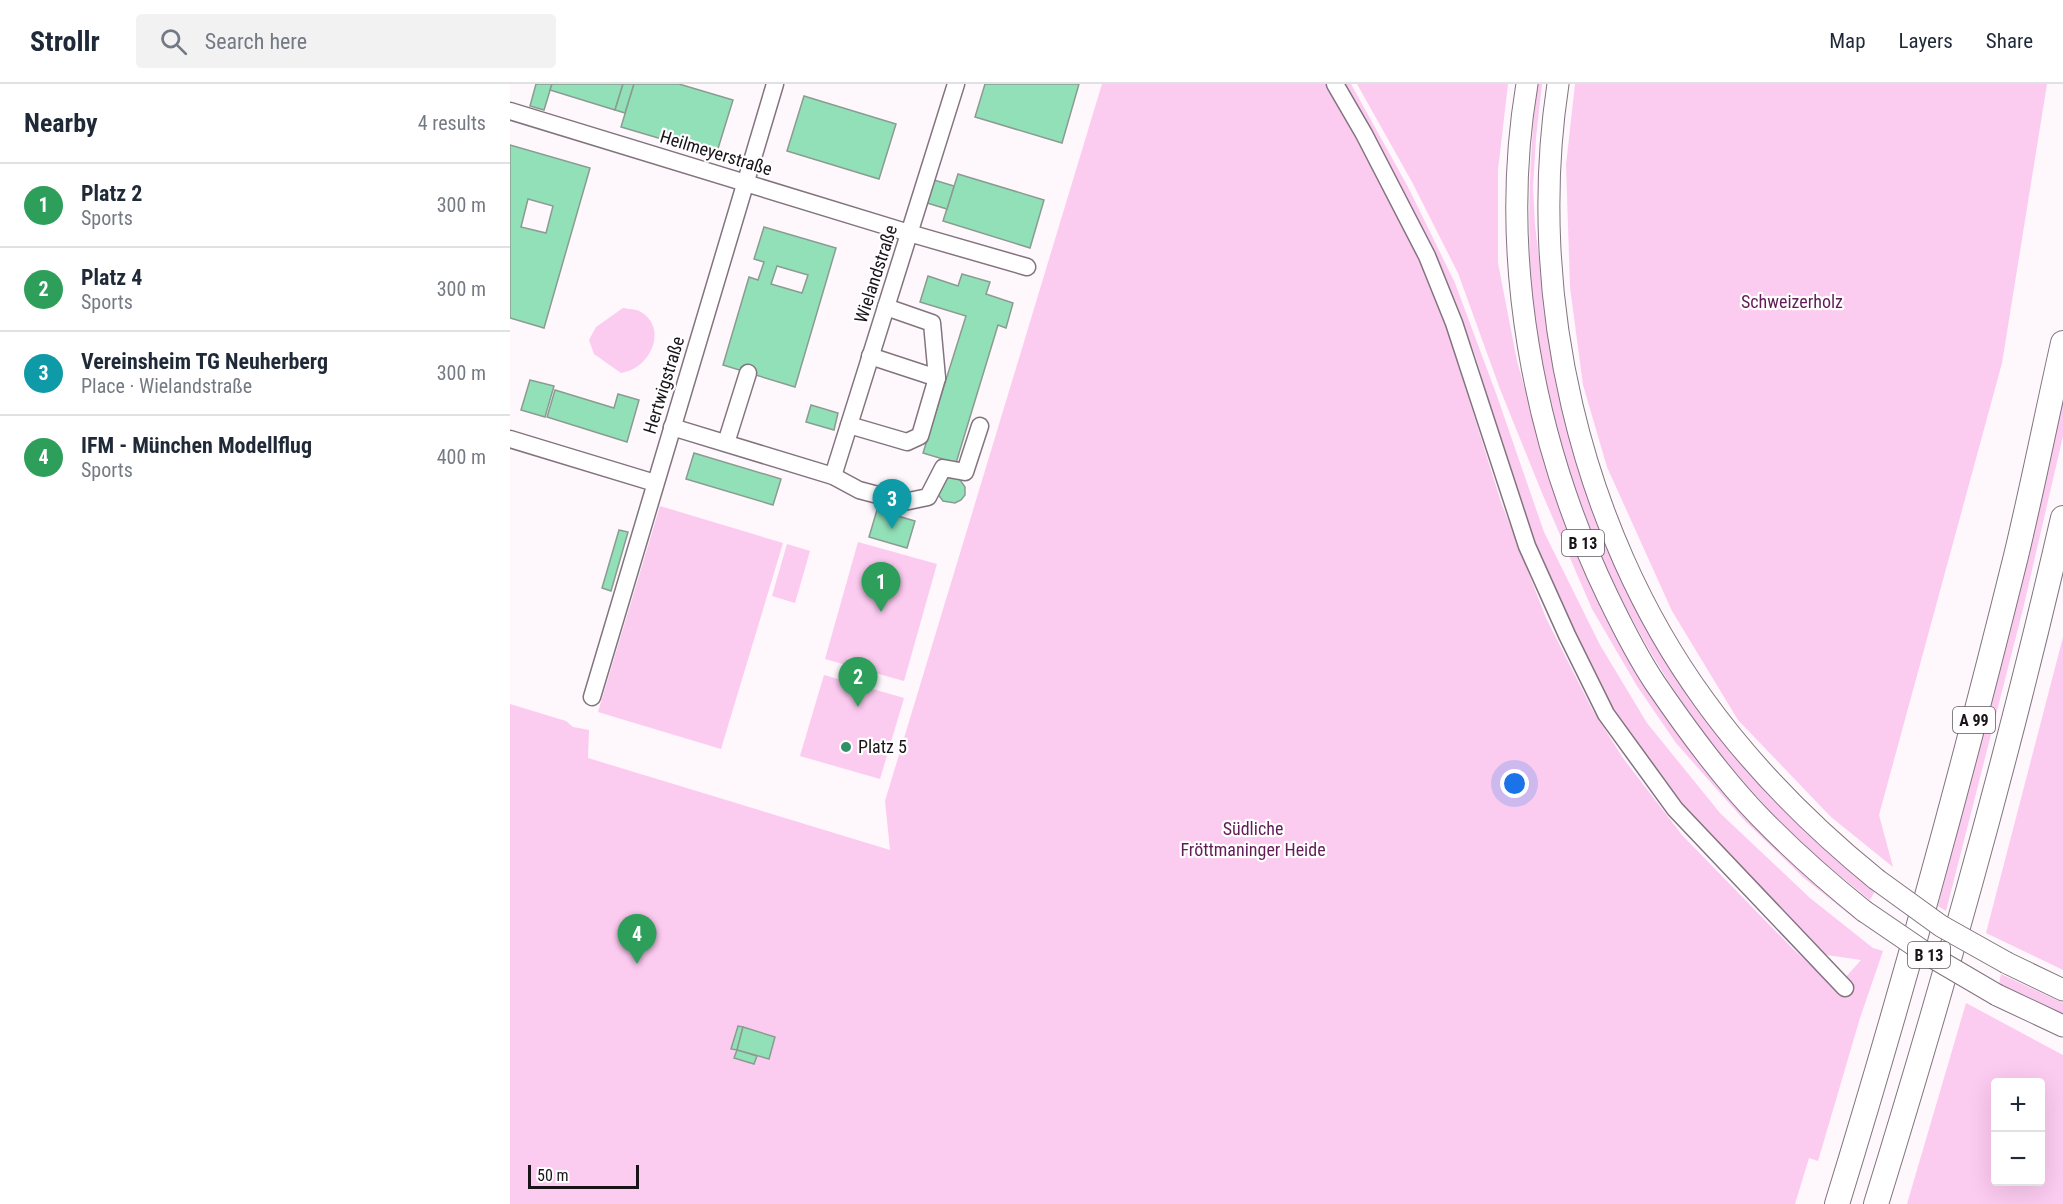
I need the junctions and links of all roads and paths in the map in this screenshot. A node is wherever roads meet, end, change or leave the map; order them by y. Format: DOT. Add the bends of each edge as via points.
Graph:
graph roads {
  1 [pos="775,84"];
  2 [pos="956,84"];
  3 [pos="1335,84"];
  4 [pos="1527,84"];
  5 [pos="1558,84"];
  6 [pos="510,111"];
  7 [pos="746,182"];
  8 [pos="909,233"];
  9 [pos="1027,267"];
  10 [pos="886,307"];
  11 [pos="2063,343"];
  12 [pos="870,356"];
  13 [pos="748,373"];
  14 [pos="937,378"];
  15 [pos="849,425"];
  16 [pos="980,426"];
  17 [pos="672,427"];
  18 [pos="510,439"];
  19 [pos="726,443"];
  20 [pos="833,476"];
  21 [pos="655,483"];
  22 [pos="2063,518"];
  23 [pos="592,697"];
  24 [pos="1845,988"];
  25 [pos="2063,990"];
  26 [pos="2063,1026"];
  27 [pos="1837,1204"];
  28 [pos="1876,1204"];
  1 -- 7 [label="street, Hertwigstraße"];
  2 -- 8 [label="street, Wielandstraße"];
  3 -- 24 [label="street" via="1427,256 1454,323 1527,546 1606,714 1675,809"];
  4 -- 26 [label="main road, B 13, bridge" via="1517,217 1523,310 1558,476 1589,558 1623,629 1654,682 1705,752 1758,815 1833,885 1864,912 1927,954 1997,995"];
  5 -- 25 [label="main road, B 13, bridge" via="1549,186 1556,321 1580,439 1611,530 1664,637 1703,699 1770,782 1836,847 1941,926"];
  6 -- 7 [label="street, Heilmeyerstraße"];
  7 -- 8 [label="street, Heilmeyerstraße"];
  7 -- 17 [label="street, Hertwigstraße"];
  8 -- 9 [label="street, Heilmeyerstraße"];
  8 -- 10 [label="street, Wielandstraße"];
  10 -- 12 [label="street, Wielandstraße"];
  10 -- 14 [label="street" via="932,322"];
  11 -- 27 [label="highway, A 99" via="1968,745"];
  12 -- 14 [label="street"];
  12 -- 15 [label="street, Wielandstraße"];
  13 -- 19 [label="street"];
  14 -- 15 [label="street" via="920,436 907,442"];
  15 -- 20 [label="street, Wielandstraße"];
  16 -- 20 [label="street" via="966,472 944,468 928,497 904,502 860,490"];
  17 -- 19 [label="street"];
  17 -- 21 [label="street, Hertwigstraße"];
  18 -- 21 [label="street"];
  19 -- 20 [label="street"];
  21 -- 23 [label="street, Hertwigstraße"];
  22 -- 28 [label="highway, A 99" via="2010,736"];
}
